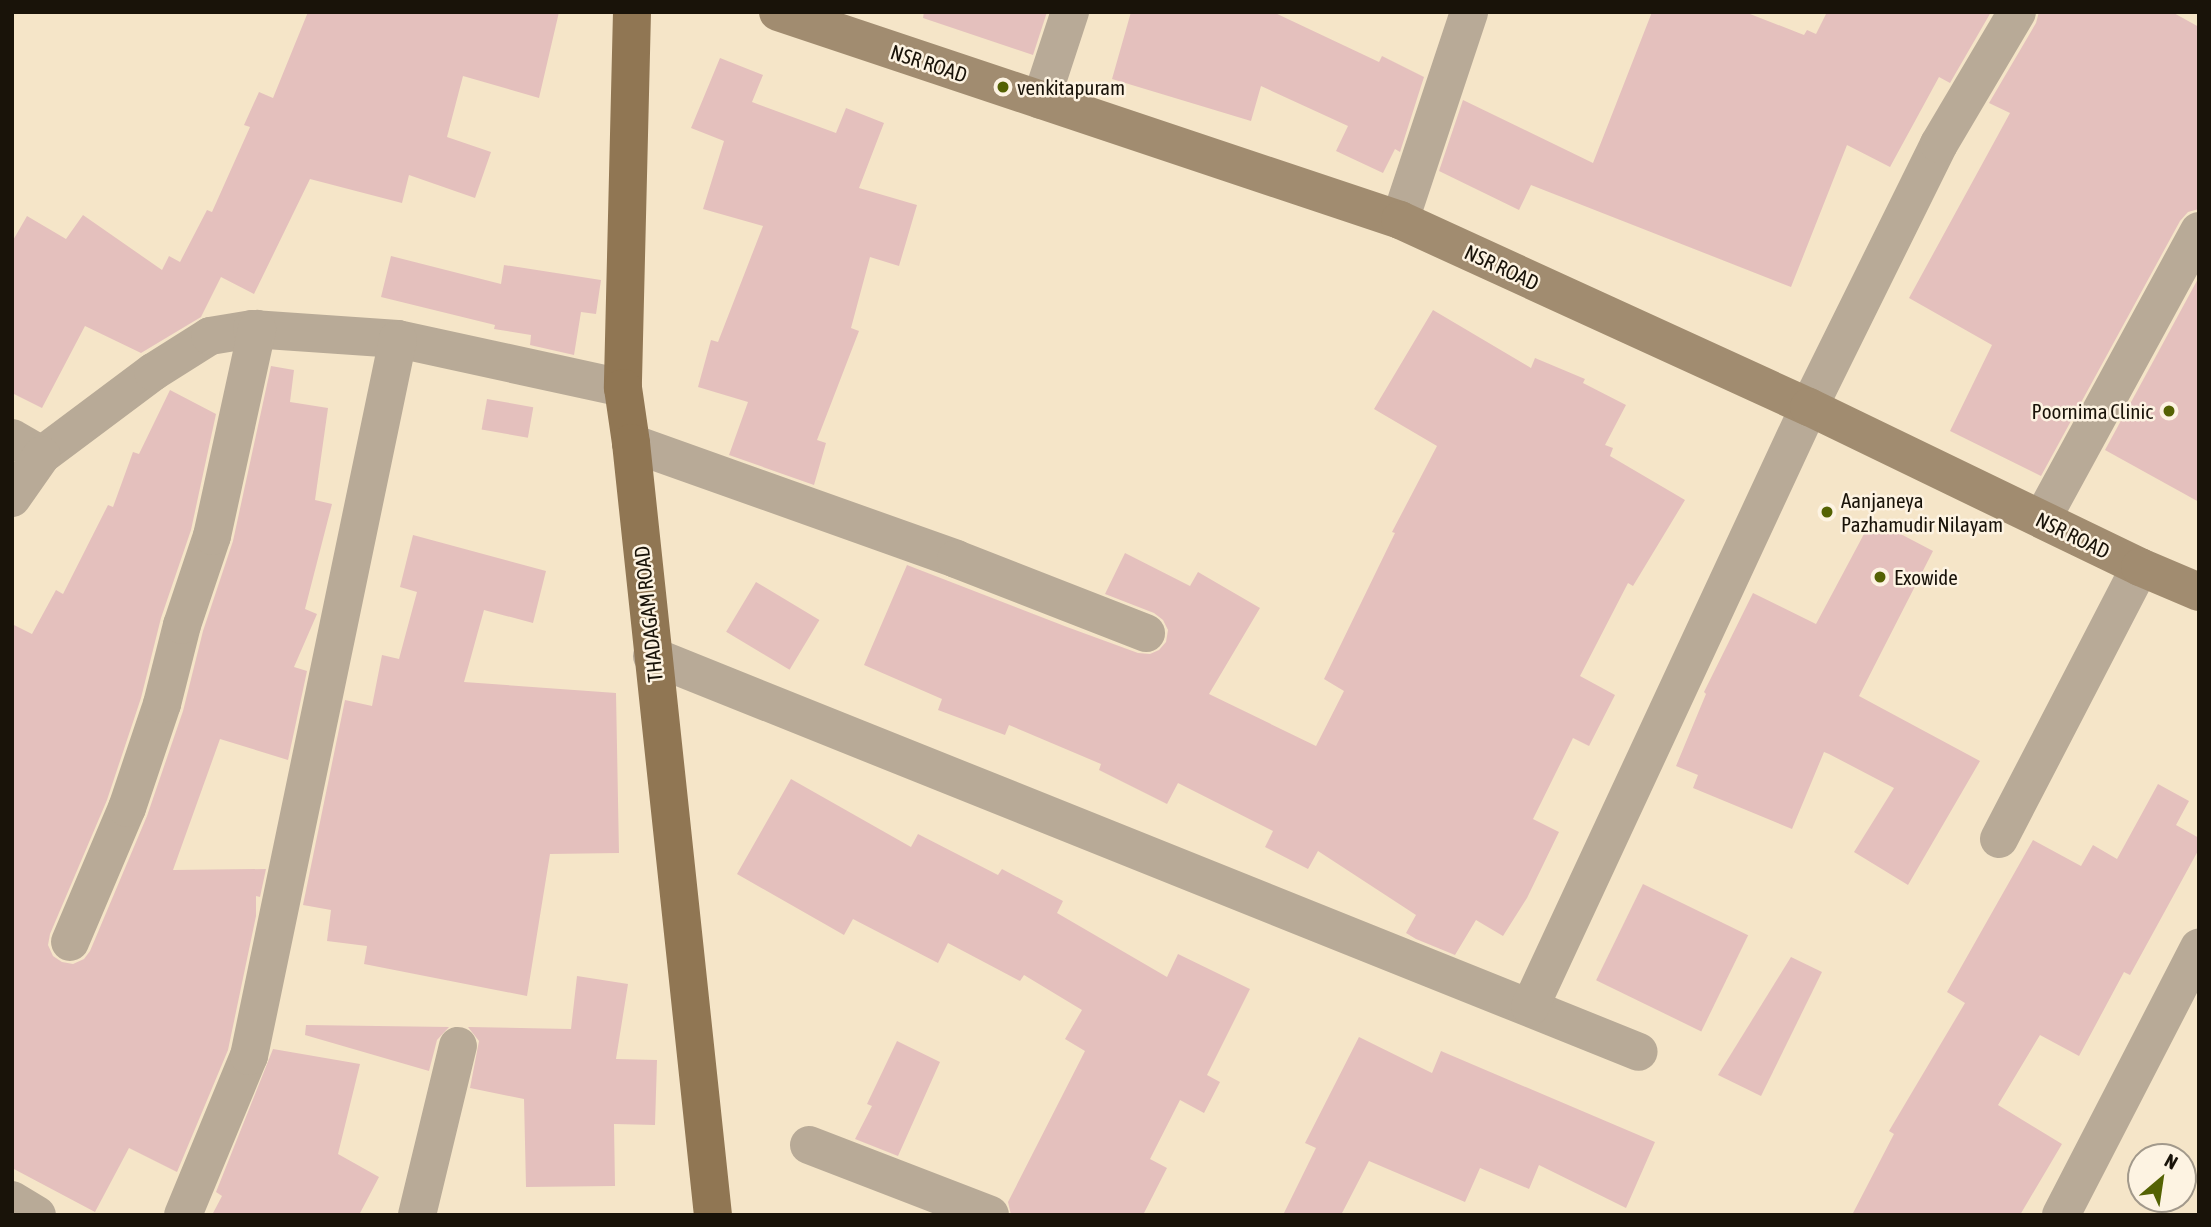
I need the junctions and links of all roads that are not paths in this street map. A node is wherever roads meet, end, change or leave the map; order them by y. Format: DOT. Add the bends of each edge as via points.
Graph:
graph roads {
  1 [pos="632,12"];
  2 [pos="778,12"];
  3 [pos="1070,12"];
  4 [pos="1469,12"];
  5 [pos="2017,12"];
  6 [pos="1041,100"];
  7 [pos="1400,220"];
  8 [pos="2199,231"];
  9 [pos="257,329"];
  10 [pos="398,338"];
  11 [pos="623,388"];
  12 [pos="1808,407"];
  13 [pos="631,443"];
  14 [pos="27,446"];
  15 [pos="12,498"];
  16 [pos="2042,519"];
  17 [pos="2140,568"];
  18 [pos="2199,592"];
  19 [pos="1146,633"];
  20 [pos="652,656"];
  21 [pos="1999,839"];
  22 [pos="70,942"];
  23 [pos="2199,948"];
  24 [pos="1530,1007"];
  25 [pos="458,1046"];
  26 [pos="1639,1052"];
  27 [pos="809,1145"];
  28 [pos="12,1200"];
  29 [pos="37,1215"];
  30 [pos="183,1215"];
  31 [pos="417,1215"];
  32 [pos="713,1215"];
  33 [pos="990,1215"];
  34 [pos="2061,1215"];
  1 -- 11 [label="main road, THADAGAM ROAD"];
  2 -- 6 [label="main road, NSR ROAD"];
  3 -- 6 [label="street"];
  4 -- 7 [label="street"];
  5 -- 12 [label="street" via="1939,144"];
  6 -- 7 [label="main road, NSR ROAD"];
  7 -- 12 [label="main road, NSR ROAD"];
  8 -- 16 [label="street"];
  9 -- 10 [label="street"];
  9 -- 14 [label="street" via="211,336"];
  9 -- 22 [label="street" via="212,536 162,704 127,808"];
  10 -- 11 [label="street"];
  10 -- 30 [label="street" via="249,1056"];
  11 -- 13 [label="main road, THADAGAM ROAD"];
  12 -- 16 [label="main road, NSR ROAD"];
  12 -- 24 [label="street"];
  13 -- 19 [label="street" via="956,559"];
  13 -- 20 [label="main road, THADAGAM ROAD"];
  14 -- 15 [label="street"];
  16 -- 17 [label="main road, NSR ROAD"];
  17 -- 18 [label="main road, NSR ROAD"];
  17 -- 21 [label="street"];
  20 -- 24 [label="street"];
  20 -- 32 [label="main road, THADAGAM ROAD"];
  23 -- 34 [label="street"];
  24 -- 26 [label="street"];
  25 -- 31 [label="street"];
  27 -- 33 [label="street"];
  28 -- 29 [label="street"];
}
